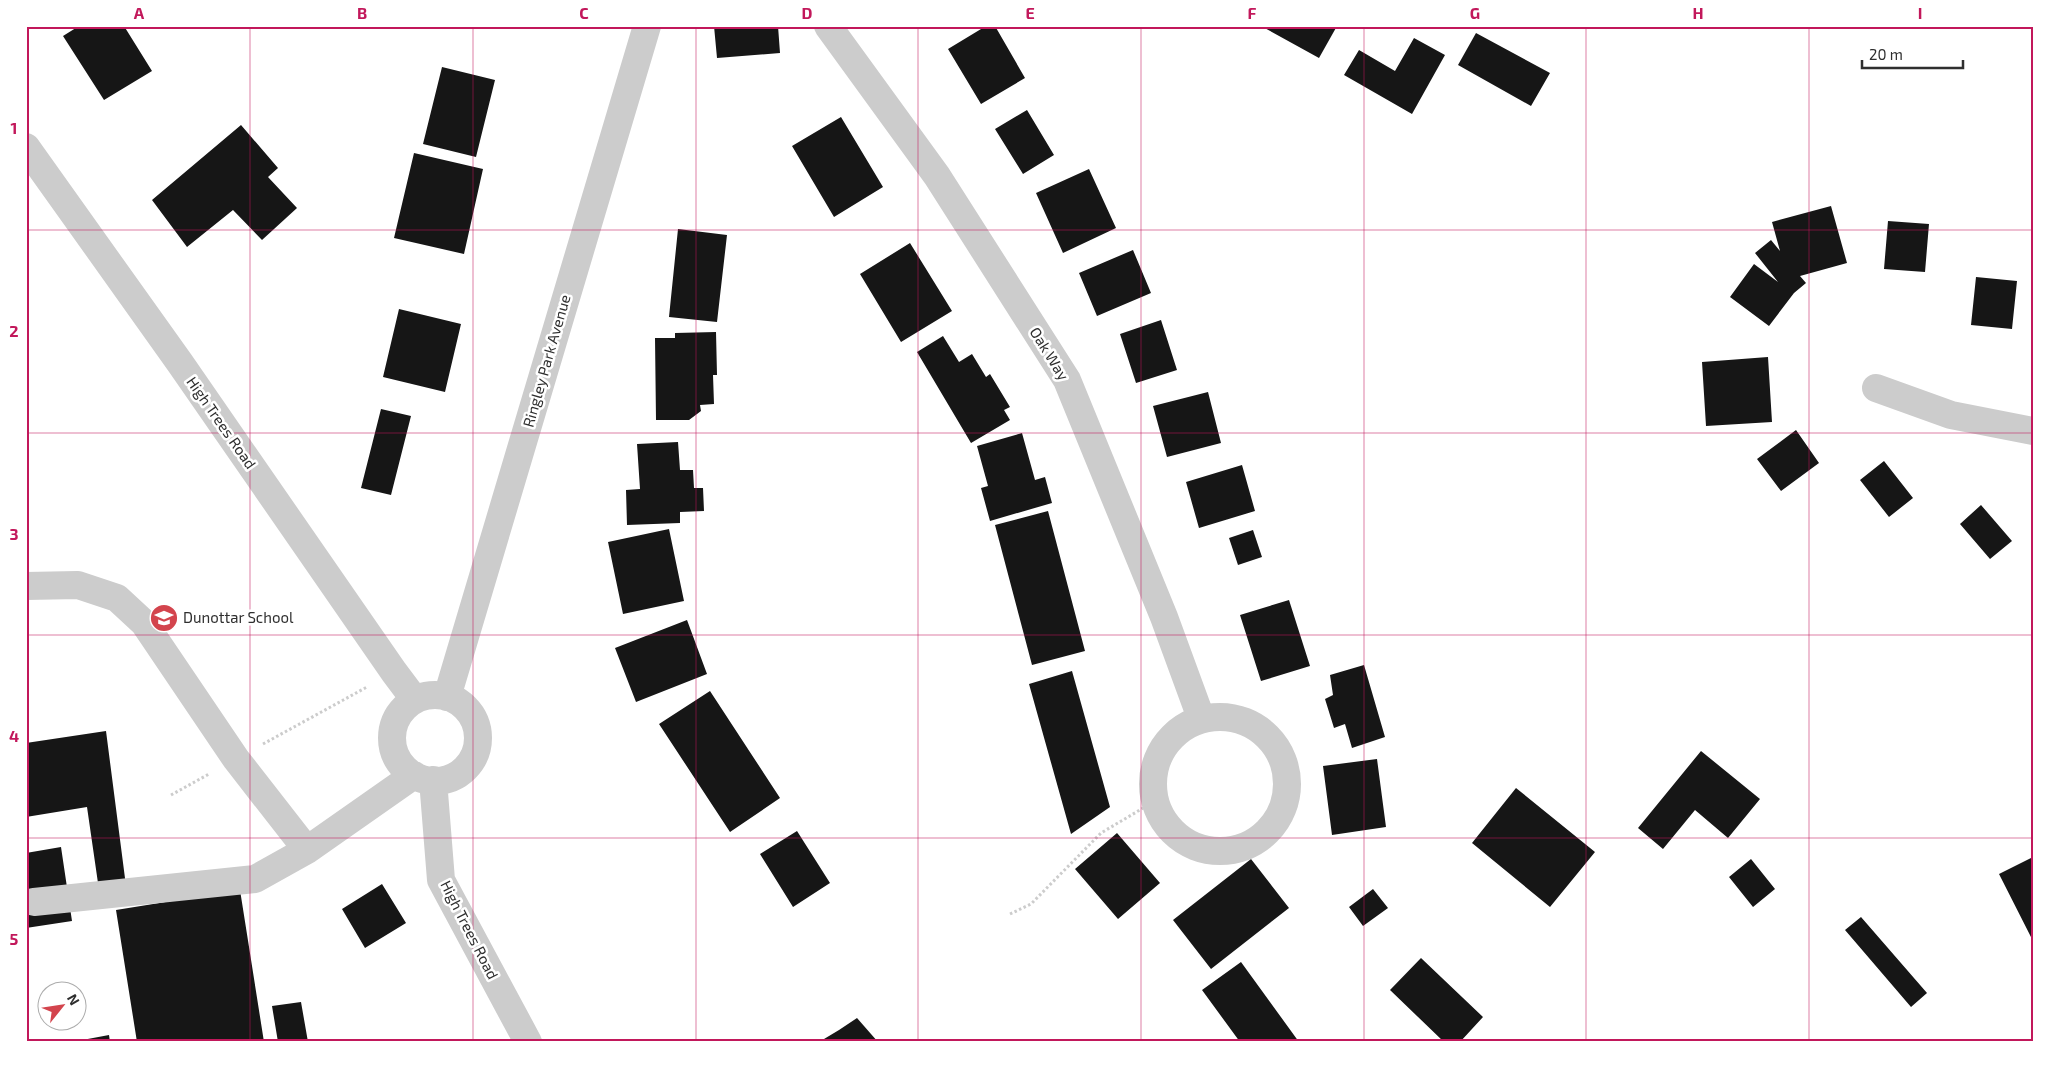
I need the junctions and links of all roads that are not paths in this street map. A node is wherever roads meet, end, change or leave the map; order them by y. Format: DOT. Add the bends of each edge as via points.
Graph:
graph roads {
  1 [pos="647,26"];
  2 [pos="828,26"];
  3 [pos="26,147"];
  4 [pos="1876,388"];
  5 [pos="2033,431"];
  6 [pos="26,586"];
  7 [pos="447,696"];
  8 [pos="415,700"];
  9 [pos="1201,718"];
  10 [pos="424,778"];
  11 [pos="307,850"];
  12 [pos="34,902"];
  13 [pos="528,1042"];
  1 -- 7 [label="street, Ringley Park Avenue"];
  2 -- 9 [label="street, Oak Way" via="937,176 1067,380 1164,617"];
  3 -- 8 [label="street, High Trees Road"];
  4 -- 5 [label="street" via="1951,415"];
  6 -- 11 [label="street" via="78,585 117,598 144,623 236,759"];
  7 -- 8 [label="street" via="431,695"];
  7 -- 10 [label="street" via="464,706 475,721 478,740 473,758 468,766 452,777"];
  8 -- 10 [label="street" via="399,715 392,737 398,759"];
  9 -- 9 [label="street" via="1224,716 1246,721 1266,733 1279,752 1287,774 1286,796 1278,818 1264,836 1244,847 1221,851 1199,848 1179,837 1163,820 1155,801 1152,780 1156,760 1167,741 1182,727"];
  10 -- 11 [label="street"];
  10 -- 13 [label="street, High Trees Road" via="441,880"];
  11 -- 12 [label="street" via="255,879"];
}
